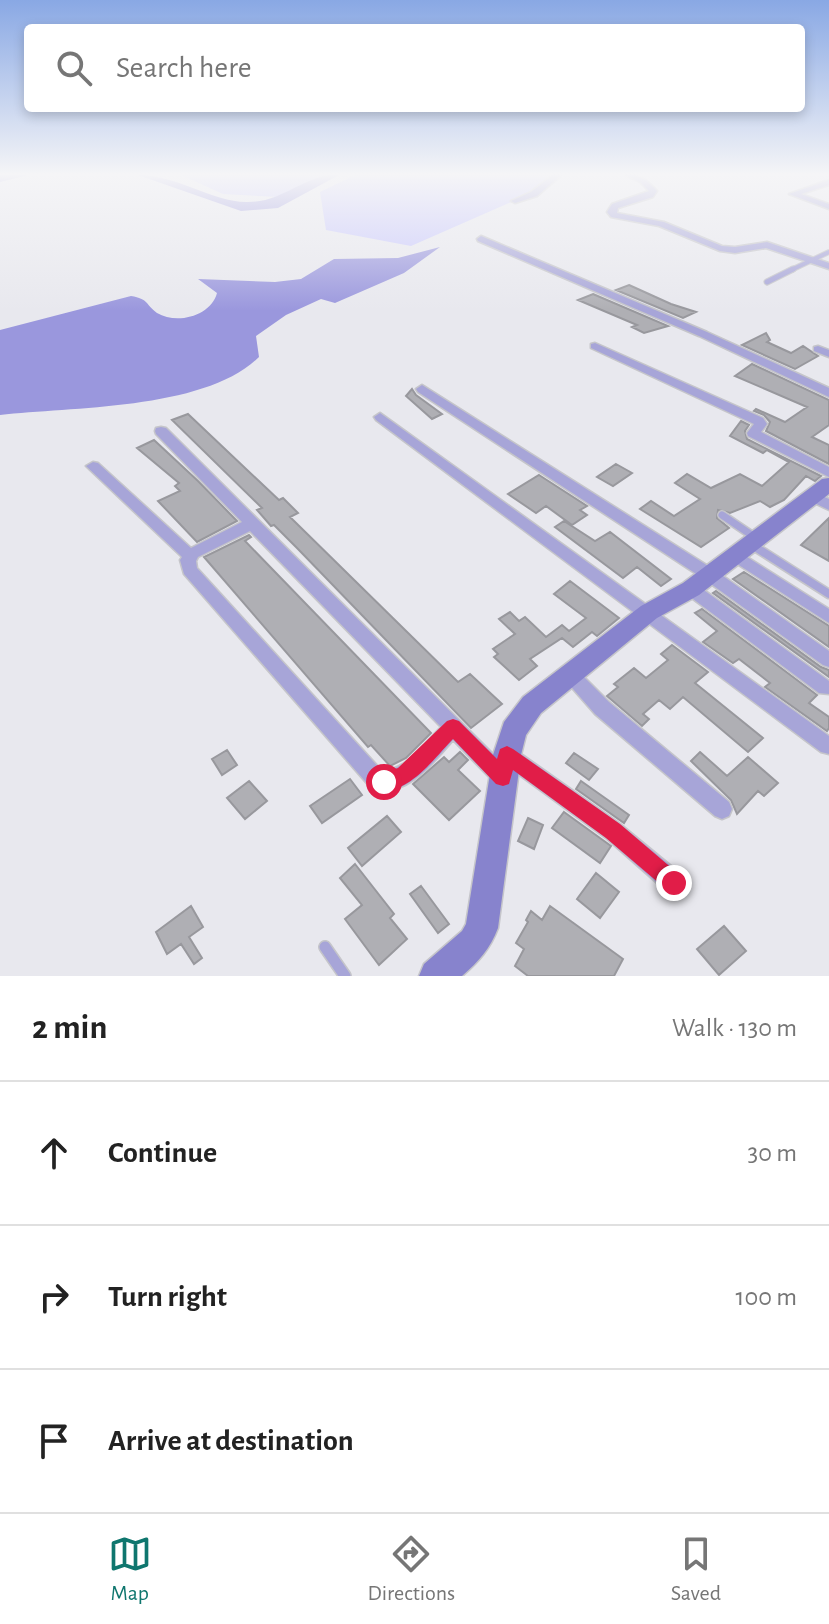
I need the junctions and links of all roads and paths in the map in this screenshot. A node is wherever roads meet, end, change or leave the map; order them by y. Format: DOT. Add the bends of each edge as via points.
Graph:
graph roads {
  1 [pos="643,221"];
  2 [pos="481,239"];
  3 [pos="829,252"];
  4 [pos="812,260"];
  5 [pos="829,266"];
  6 [pos="767,282"];
  7 [pos="595,346"];
  8 [pos="422,389"];
  9 [pos="829,393"];
  10 [pos="380,417"];
  11 [pos="161,431"];
  12 [pos="93,466"];
  13 [pos="829,473"];
  14 [pos="824,495"];
  15 [pos="722,515"];
  16 [pos="253,523"];
  17 [pos="748,546"];
  18 [pos="190,556"];
  19 [pos="701,582"];
  20 [pos="829,594"];
  21 [pos="649,612"];
  22 [pos="829,617"];
  23 [pos="829,660"];
  24 [pos="572,676"];
  25 [pos="825,688"];
  26 [pos="453,727"];
  27 [pos="828,746"];
  28 [pos="505,766"];
  29 [pos="722,809"];
  30 [pos="674,883"];
  31 [pos="325,947"];
  32 [pos="345,976"];
  33 [pos="436,976"];
  1 -- 4 [label="street" via="720,248 767,245"];
  2 -- 9 [label="street"];
  3 -- 4 [label="lane"];
  4 -- 5 [label="street"];
  4 -- 6 [label="lane"];
  7 -- 13 [label="street" via="759,421 753,433"];
  8 -- 19 [label="street"];
  10 -- 21 [label="street"];
  11 -- 16 [label="street"];
  12 -- 18 [label="street"];
  14 -- 17 [label="street"];
  15 -- 17 [label="lane"];
  16 -- 18 [label="street"];
  16 -- 26 [label="street"];
  17 -- 19 [label="street"];
  17 -- 20 [label="lane"];
  17 -- 22 [label="street"];
  18 -- 26 [label="street" via="190,570 378,781 404,775"];
  19 -- 21 [label="street"];
  19 -- 23 [label="street"];
  19 -- 25 [label="street"];
  21 -- 24 [label="street"];
  21 -- 27 [label="street"];
  24 -- 28 [label="street" via="532,705 514,731"];
  24 -- 29 [label="street" via="602,708"];
  26 -- 28 [label="street"];
  28 -- 30 [label="street" via="613,831"];
  28 -- 33 [label="street" via="482,928 474,943"];
  31 -- 32 [label="lane"];
}
